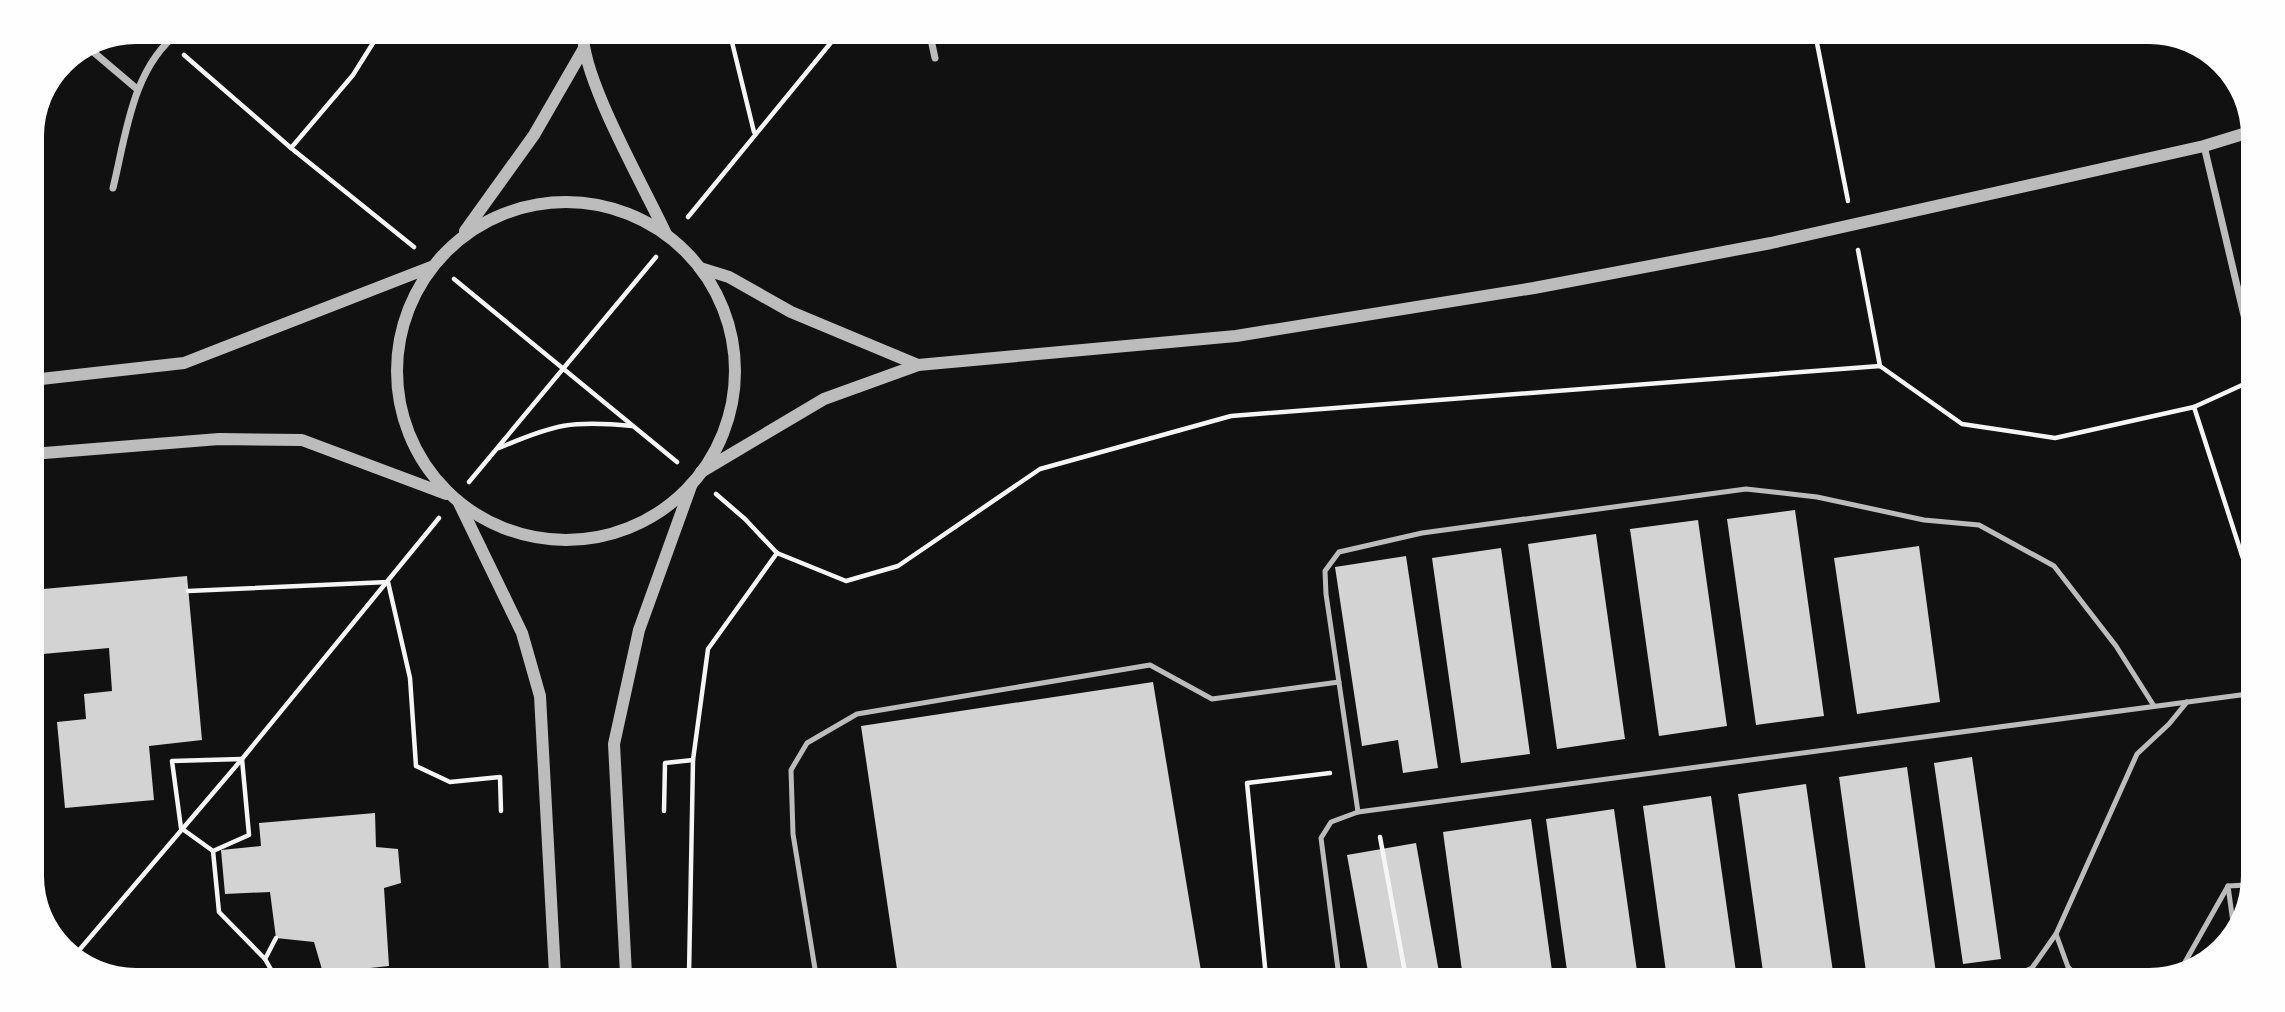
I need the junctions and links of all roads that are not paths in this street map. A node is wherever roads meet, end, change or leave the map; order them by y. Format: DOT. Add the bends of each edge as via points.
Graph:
graph roads {
  1 [pos="166,44"];
  2 [pos="583,44"];
  3 [pos="932,44"];
  4 [pos="583,50"];
  5 [pos="95,54"];
  6 [pos="936,58"];
  7 [pos="137,89"];
  8 [pos="2241,133"];
  9 [pos="2204,146"];
  10 [pos="113,188"];
  11 [pos="666,234"];
  12 [pos="461,238"];
  13 [pos="431,267"];
  14 [pos="700,268"];
  15 [pos="2241,301"];
  16 [pos="918,365"];
  17 [pos="44,379"];
  18 [pos="44,453"];
  19 [pos="701,472"];
  20 [pos="692,484"];
  21 [pos="452,502"];
  22 [pos="1339,682"];
  23 [pos="2241,695"];
  24 [pos="2187,702"];
  25 [pos="2154,706"];
  26 [pos="1358,812"];
  27 [pos="2240,885"];
  28 [pos="2228,886"];
  29 [pos="2232,915"];
  30 [pos="2056,934"];
  31 [pos="2186,960"];
  32 [pos="555,968"];
  33 [pos="626,968"];
  34 [pos="815,968"];
  35 [pos="1338,968"];
  36 [pos="2032,968"];
  37 [pos="2069,968"];
  1 -- 7 [label="street"];
  2 -- 4 [label="street"];
  3 -- 6 [label="street"];
  4 -- 11 [label="street"];
  4 -- 12 [label="street" via="534,135"];
  5 -- 7 [label="street"];
  7 -- 10 [label="street"];
  8 -- 9 [label="street"];
  9 -- 15 [label="street"];
  9 -- 16 [label="street" via="1771,243 1534,288 1236,336"];
  11 -- 12 [label="street" via="628,213 596,205 541,203 499,215"];
  11 -- 14 [label="street"];
  12 -- 13 [label="street"];
  13 -- 17 [label="street" via="184,363"];
  13 -- 21 [label="street" via="406,313 397,375 401,413 421,459"];
  14 -- 16 [label="street" via="729,276 790,312"];
  14 -- 19 [label="street" via="720,301 732,338 735,376 729,414"];
  16 -- 19 [label="street" via="824,399"];
  18 -- 21 [label="street" via="219,439 302,440 394,472"];
  19 -- 20 [label="street"];
  20 -- 21 [label="street" via="637,525 604,536 569,540 533,538 499,527"];
  20 -- 33 [label="street" via="639,630 614,744"];
  21 -- 32 [label="street" via="523,633 540,696"];
  22 -- 25 [label="lane" via="1325,571 1339,552 1422,533 1746,489 1979,525 2054,566 2116,646"];
  22 -- 26 [label="lane"];
  22 -- 34 [label="lane" via="1212,699 1150,665 857,714 807,743 791,770 793,834"];
  23 -- 24 [label="lane"];
  24 -- 25 [label="lane"];
  24 -- 30 [label="lane" via="2137,754"];
  25 -- 26 [label="lane"];
  26 -- 35 [label="lane" via="1331,822 1321,838"];
  27 -- 28 [label="lane"];
  28 -- 29 [label="lane"];
  28 -- 31 [label="lane"];
  30 -- 36 [label="lane"];
  30 -- 37 [label="lane"];
}
